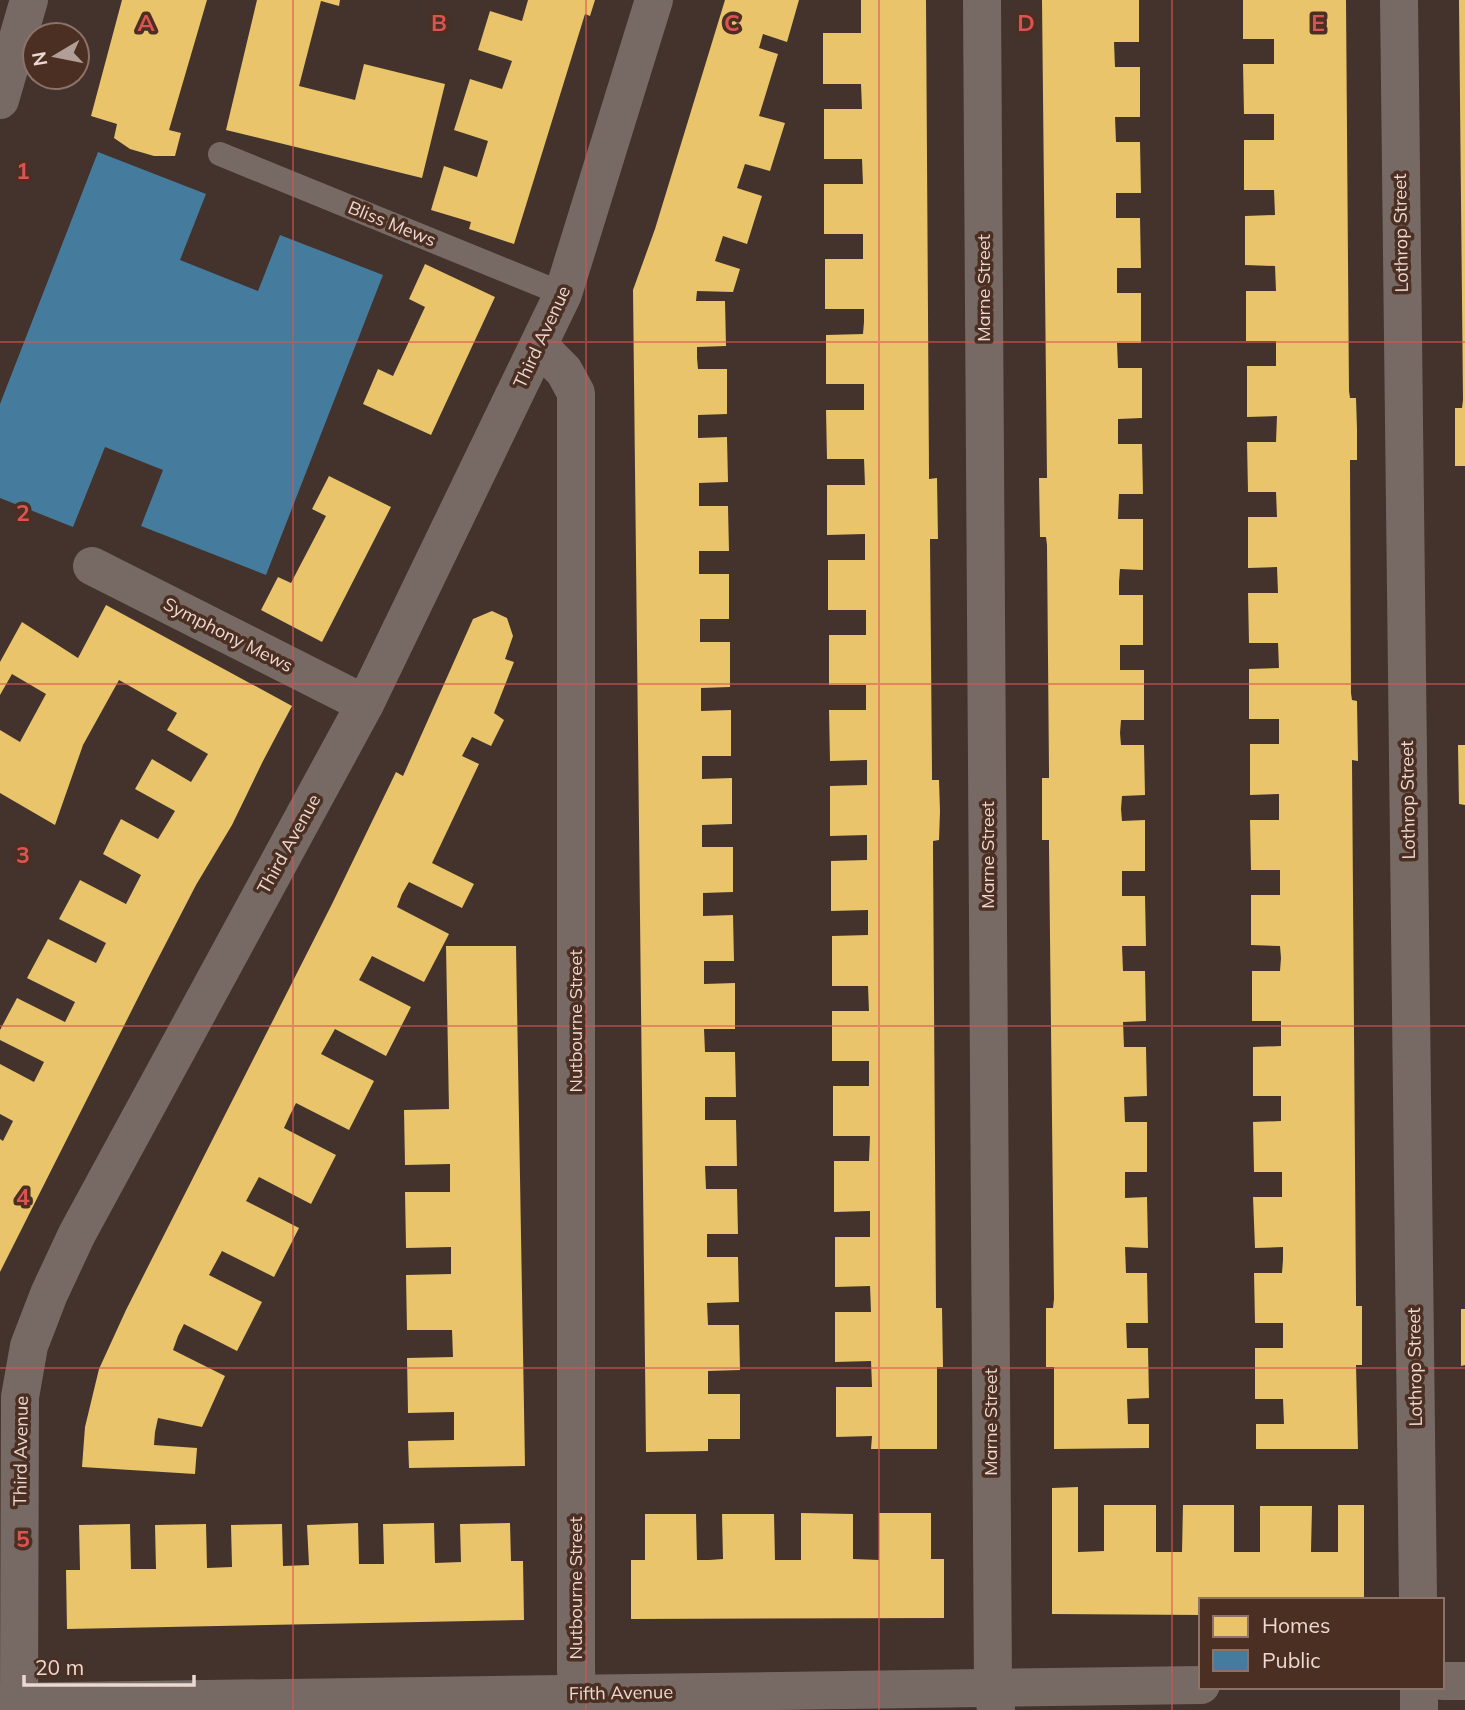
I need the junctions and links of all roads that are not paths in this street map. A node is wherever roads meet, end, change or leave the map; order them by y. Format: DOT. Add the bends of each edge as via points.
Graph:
graph roads {
  1 [pos="30,0"];
  2 [pos="654,0"];
  3 [pos="982,0"];
  4 [pos="1399,0"];
  5 [pos="0,100"];
  6 [pos="220,154"];
  7 [pos="563,294"];
  8 [pos="539,346"];
  9 [pos="92,566"];
  10 [pos="365,704"];
  11 [pos="1418,1598"];
  12 [pos="1444,1681"];
  13 [pos="1465,1681"];
  14 [pos="1199,1685"];
  15 [pos="1419,1689"];
  16 [pos="994,1699"];
  17 [pos="10,1702"];
  18 [pos="578,1702"];
  19 [pos="145,1705"];
  20 [pos="1419,1710"];
  1 -- 5 [label="street"];
  2 -- 7 [label="street, Third Avenue"];
  3 -- 16 [label="street, Marne Street"];
  4 -- 11 [label="street, Lothrop Street"];
  6 -- 7 [label="lane, Bliss Mews"];
  7 -- 8 [label="street, Third Avenue"];
  8 -- 10 [label="street, Third Avenue"];
  8 -- 18 [label="street, Nutbourne Street" via="564,371 576,393"];
  9 -- 10 [label="street, Symphony Mews"];
  10 -- 17 [label="street, Third Avenue" via="77,1234 29,1346 20,1397"];
  12 -- 13 [label="street"];
  14 -- 16 [label="street, Fifth Avenue"];
  15 -- 20 [label="street"];
  16 -- 18 [label="street, Fifth Avenue"];
  17 -- 19 [label="street, Fifth Avenue"];
  18 -- 19 [label="street, Fifth Avenue"];
}
